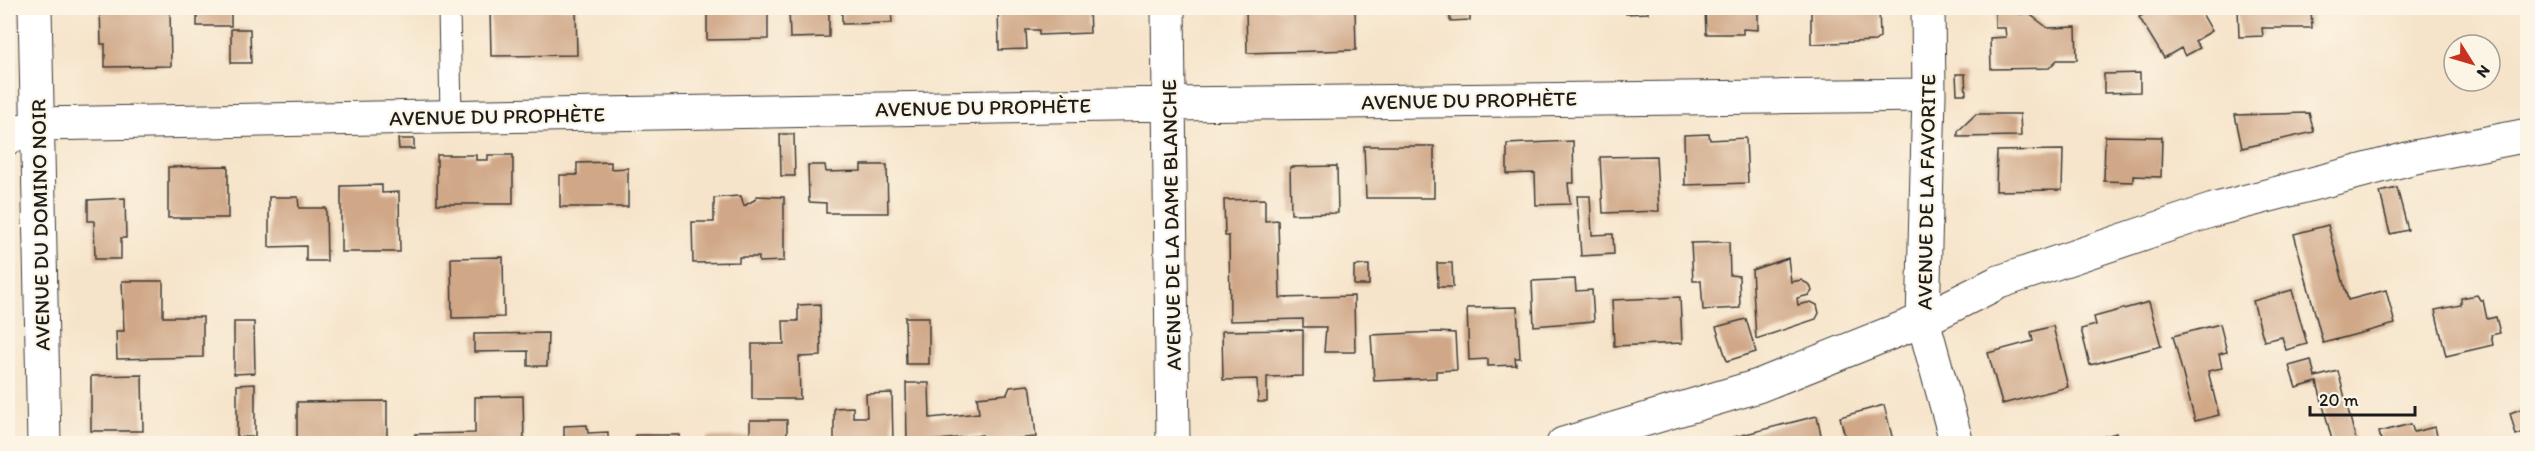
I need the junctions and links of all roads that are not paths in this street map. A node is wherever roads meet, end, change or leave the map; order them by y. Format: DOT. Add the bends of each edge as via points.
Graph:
graph roads {
  1 [pos="35,8"];
  2 [pos="450,8"];
  3 [pos="1168,8"];
  4 [pos="1928,8"];
  5 [pos="1929,95"];
  6 [pos="1170,104"];
  7 [pos="451,117"];
  8 [pos="37,124"];
  9 [pos="2528,135"];
  10 [pos="8,138"];
  11 [pos="1923,320"];
  12 [pos="44,444"];
  13 [pos="1173,444"];
  14 [pos="1563,444"];
  15 [pos="1957,444"];
  1 -- 8 [label="street, AVENUE DU DOMINO NOIR"];
  2 -- 7 [label="lane"];
  3 -- 6 [label="street, AVENUE DE LA DAME BLANCHE"];
  4 -- 5 [label="street, AVENUE DE LA FAVORITE"];
  5 -- 6 [label="street, AVENUE DU PROPHÈTE"];
  5 -- 11 [label="street, AVENUE DE LA FAVORITE"];
  6 -- 7 [label="street, AVENUE DU PROPHÈTE"];
  6 -- 13 [label="street, AVENUE DE LA DAME BLANCHE"];
  7 -- 8 [label="street, AVENUE DU PROPHÈTE"];
  8 -- 10 [label="street"];
  8 -- 12 [label="street, AVENUE DU DOMINO NOIR"];
  9 -- 11 [label="street" via="2415,157 2212,210 1999,282"];
  11 -- 14 [label="street" via="1758,386"];
  11 -- 15 [label="street, AVENUE DE LA FAVORITE"];
}
